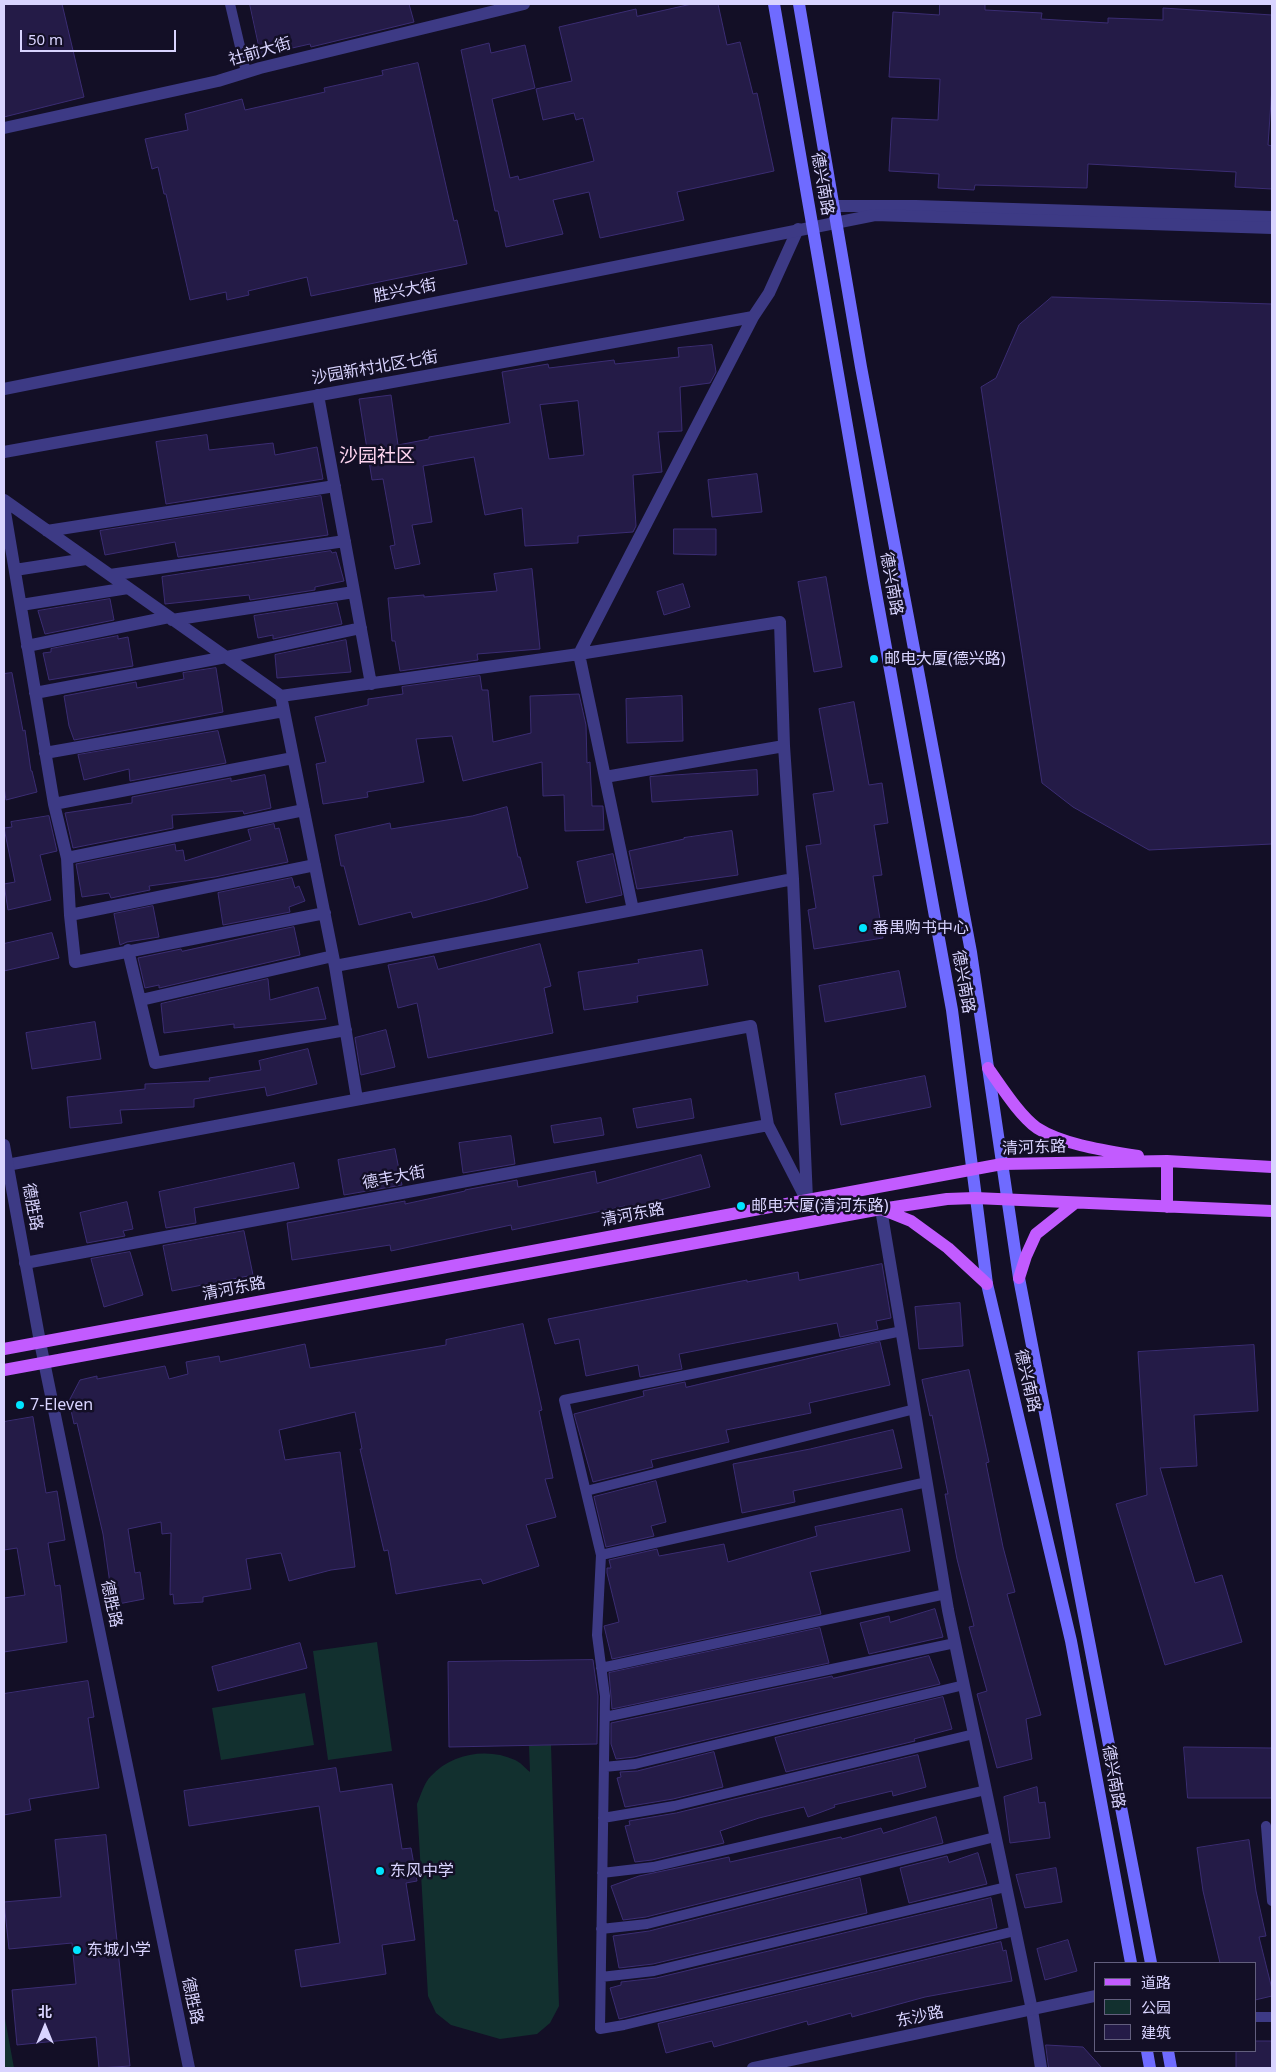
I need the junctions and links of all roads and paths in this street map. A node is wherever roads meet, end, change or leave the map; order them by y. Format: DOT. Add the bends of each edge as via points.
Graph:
graph roads {
  1 [pos="230,4"];
  2 [pos="524,4"];
  3 [pos="774,4"];
  4 [pos="799,4"];
  5 [pos="246,72"];
  6 [pos="4,128"];
  7 [pos="833,206"];
  8 [pos="1272,217"];
  9 [pos="836,222"];
  10 [pos="813,226"];
  11 [pos="1272,228"];
  12 [pos="798,229"];
  13 [pos="753,316"];
  14 [pos="4,388"];
  15 [pos="318,395"];
  16 [pos="4,452"];
  17 [pos="334,486"];
  18 [pos="4,500"];
  19 [pos="4,506"];
  20 [pos="47,531"];
  21 [pos="345,541"];
  22 [pos="86,559"];
  23 [pos="15,570"];
  24 [pos="110,575"];
  25 [pos="128,588"];
  26 [pos="354,592"];
  27 [pos="21,605"];
  28 [pos="171,618"];
  29 [pos="361,628"];
  30 [pos="27,646"];
  31 [pos="579,654"];
  32 [pos="226,657"];
  33 [pos="370,684"];
  34 [pos="35,693"];
  35 [pos="281,696"];
  36 [pos="284,711"];
  37 [pos="784,746"];
  38 [pos="45,753"];
  39 [pos="293,758"];
  40 [pos="605,777"];
  41 [pos="54,804"];
  42 [pos="304,810"];
  43 [pos="67,858"];
  44 [pos="315,865"];
  45 [pos="793,879"];
  46 [pos="633,910"];
  47 [pos="325,913"];
  48 [pos="70,914"];
  49 [pos="128,950"];
  50 [pos="334,961"];
  51 [pos="141,1000"];
  52 [pos="346,1030"];
  53 [pos="988,1068"];
  54 [pos="357,1099"];
  55 [pos="768,1125"];
  56 [pos="4,1145"];
  57 [pos="1167,1161"];
  58 [pos="1002,1164"];
  59 [pos="7,1165"];
  60 [pos="1272,1167"];
  61 [pos="972,1169"];
  62 [pos="975,1198"];
  63 [pos="807,1199"];
  64 [pos="1007,1200"];
  65 [pos="1075,1204"];
  66 [pos="1167,1207"];
  67 [pos="881,1209"];
  68 [pos="1272,1210"];
  69 [pos="26,1263"];
  70 [pos="1019,1278"];
  71 [pos="988,1284"];
  72 [pos="902,1331"];
  73 [pos="40,1342"];
  74 [pos="4,1349"];
  75 [pos="44,1362"];
  76 [pos="4,1370"];
  77 [pos="915,1409"];
  78 [pos="927,1482"];
  79 [pos="586,1491"];
  80 [pos="600,1555"];
  81 [pos="946,1594"];
  82 [pos="955,1643"];
  83 [pos="602,1668"];
  84 [pos="964,1685"];
  85 [pos="605,1717"];
  86 [pos="974,1734"];
  87 [pos="604,1767"];
  88 [pos="986,1790"];
  89 [pos="603,1818"];
  90 [pos="1266,1826"];
  91 [pos="996,1837"];
  92 [pos="602,1873"];
  93 [pos="1006,1887"];
  94 [pos="1272,1901"];
  95 [pos="601,1929"];
  96 [pos="1015,1931"];
  97 [pos="1131,1962"];
  98 [pos="1151,1962"];
  99 [pos="600,1977"];
  100 [pos="1094,1996"];
  101 [pos="1032,2010"];
  102 [pos="1256,2017"];
  103 [pos="1272,2017"];
  104 [pos="1147,2052"];
  105 [pos="1168,2052"];
  106 [pos="189,2068"];
  107 [pos="756,2068"];
  108 [pos="1040,2068"];
  109 [pos="1150,2068"];
  110 [pos="1171,2068"];
  1 -- 5 [label="lane"];
  2 -- 5 [label="street, 社前大街"];
  3 -- 10 [label="main road, 德兴南路"];
  4 -- 7 [label="main road, 德兴南路"];
  5 -- 6 [label="street, 社前大街" via="218,82"];
  7 -- 8 [label="street"];
  7 -- 9 [label="main road, 德兴南路"];
  9 -- 10 [label="street, 胜兴大街"];
  9 -- 11 [label="street, 胜兴大街" via="875,215"];
  9 -- 53 [label="main road, 德兴南路" via="971,952"];
  10 -- 12 [label="street, 胜兴大街"];
  10 -- 61 [label="main road, 德兴南路" via="952,1010"];
  12 -- 13 [label="street" via="769,293"];
  12 -- 14 [label="street, 胜兴大街"];
  13 -- 15 [label="street, 沙园新村北区七街"];
  13 -- 31 [label="street"];
  15 -- 16 [label="street, 沙园新村北区七街"];
  15 -- 17 [label="street"];
  17 -- 20 [label="street"];
  17 -- 21 [label="street"];
  18 -- 20 [label="street"];
  19 -- 23 [label="street"];
  20 -- 22 [label="street"];
  21 -- 24 [label="street"];
  21 -- 26 [label="street"];
  22 -- 23 [label="street"];
  22 -- 24 [label="street"];
  23 -- 27 [label="street"];
  24 -- 25 [label="street"];
  25 -- 27 [label="street"];
  25 -- 28 [label="street"];
  26 -- 28 [label="street"];
  26 -- 29 [label="street"];
  27 -- 30 [label="street"];
  28 -- 30 [label="street"];
  28 -- 32 [label="street"];
  29 -- 32 [label="street"];
  29 -- 33 [label="street"];
  30 -- 34 [label="street"];
  31 -- 33 [label="street"];
  31 -- 37 [label="street" via="780,622"];
  31 -- 40 [label="street"];
  32 -- 34 [label="street"];
  32 -- 35 [label="street"];
  33 -- 35 [label="street"];
  34 -- 38 [label="street"];
  35 -- 36 [label="street"];
  36 -- 38 [label="street"];
  36 -- 39 [label="street"];
  37 -- 40 [label="street"];
  37 -- 45 [label="street"];
  38 -- 41 [label="street"];
  39 -- 41 [label="street"];
  39 -- 42 [label="street"];
  40 -- 46 [label="street"];
  41 -- 43 [label="street"];
  42 -- 43 [label="street"];
  42 -- 44 [label="street"];
  43 -- 48 [label="street"];
  44 -- 47 [label="street"];
  44 -- 48 [label="street"];
  45 -- 46 [label="street"];
  45 -- 63 [label="street"];
  46 -- 50 [label="street"];
  47 -- 49 [label="street"];
  47 -- 50 [label="street"];
  48 -- 49 [label="street" via="75,962"];
  49 -- 51 [label="street"];
  50 -- 51 [label="street"];
  50 -- 52 [label="street"];
  51 -- 52 [label="street" via="155,1063"];
  52 -- 54 [label="street"];
  53 -- 57 [label="main road" via="1013,1103 1037,1127 1100,1150"];
  53 -- 58 [label="main road, 德兴南路"];
  54 -- 55 [label="street" via="751,1026"];
  54 -- 59 [label="street"];
  55 -- 63 [label="street"];
  55 -- 69 [label="street, 德丰大街"];
  56 -- 59 [label="street, 德胜路"];
  57 -- 58 [label="main road, 清河东路"];
  57 -- 60 [label="main road, 清河东路"];
  57 -- 66 [label="main road"];
  58 -- 61 [label="main road, 清河东路"];
  58 -- 64 [label="main road, 德兴南路"];
  59 -- 69 [label="street, 德胜路"];
  61 -- 62 [label="main road, 德兴南路"];
  61 -- 63 [label="main road, 清河东路"];
  62 -- 64 [label="main road"];
  62 -- 67 [label="main road"];
  62 -- 71 [label="main road, 德兴南路"];
  63 -- 73 [label="main road, 清河东路"];
  64 -- 65 [label="main road"];
  64 -- 70 [label="main road, 德兴南路"];
  65 -- 66 [label="main road"];
  65 -- 70 [label="main road" via="1036,1234"];
  66 -- 68 [label="main road"];
  67 -- 71 [label="main road" via="911,1221 948,1248"];
  67 -- 72 [label="street"];
  67 -- 75 [label="main road"];
  69 -- 73 [label="street, 德胜路"];
  70 -- 98 [label="main road, 德兴南路"];
  71 -- 97 [label="main road, 德兴南路" via="1071,1641"];
  72 -- 77 [label="street"];
  72 -- 79 [label="lane" via="564,1400"];
  73 -- 74 [label="main road, 清河东路"];
  73 -- 75 [label="street, 德胜路"];
  75 -- 76 [label="main road"];
  75 -- 106 [label="street, 德胜路"];
  77 -- 78 [label="street"];
  77 -- 79 [label="lane"];
  78 -- 80 [label="lane"];
  78 -- 81 [label="street"];
  79 -- 80 [label="lane"];
  80 -- 83 [label="lane" via="597,1635"];
  81 -- 82 [label="street"];
  81 -- 83 [label="lane"];
  82 -- 84 [label="street"];
  82 -- 85 [label="lane"];
  83 -- 85 [label="lane"];
  84 -- 86 [label="street"];
  84 -- 87 [label="lane" via="635,1764"];
  85 -- 87 [label="lane"];
  86 -- 88 [label="street"];
  86 -- 89 [label="lane" via="674,1806"];
  87 -- 89 [label="lane"];
  88 -- 91 [label="street"];
  88 -- 92 [label="lane" via="653,1868"];
  89 -- 92 [label="lane"];
  90 -- 94 [label="lane"];
  91 -- 93 [label="street"];
  91 -- 95 [label="lane" via="646,1924"];
  92 -- 95 [label="lane"];
  93 -- 96 [label="street"];
  93 -- 99 [label="lane" via="654,1971"];
  95 -- 99 [label="lane"];
  96 -- 99 [label="lane" via="624,2026 600,2029"];
  96 -- 101 [label="street"];
  100 -- 101 [label="street, 东沙路"];
  101 -- 107 [label="street, 东沙路"];
  101 -- 108 [label="street"];
  102 -- 103 [label="lane"];
  104 -- 109 [label="main road"];
  105 -- 110 [label="main road"];
}
